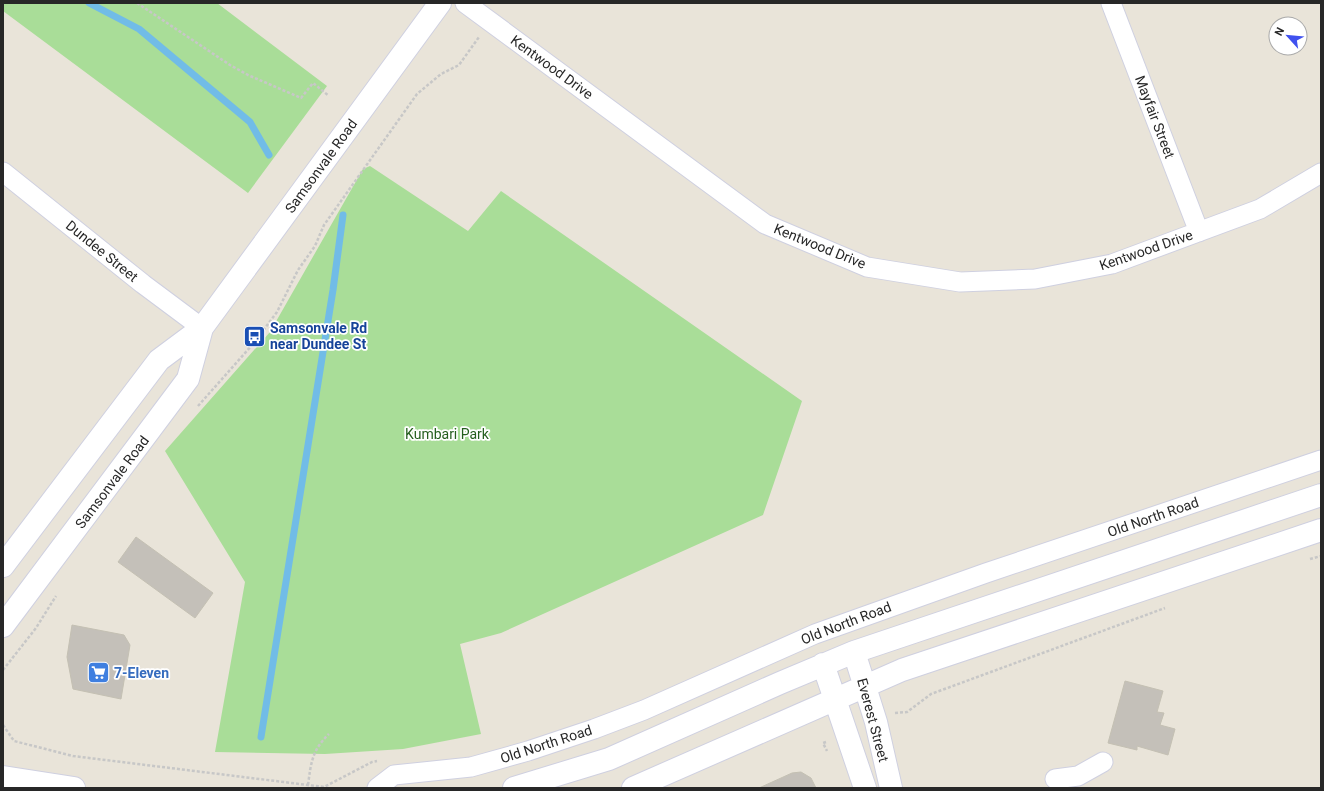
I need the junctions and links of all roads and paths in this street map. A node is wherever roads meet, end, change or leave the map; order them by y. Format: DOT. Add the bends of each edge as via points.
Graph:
graph roads {
  1 [pos="137,3"];
  2 [pos="440,3"];
  3 [pos="465,3"];
  4 [pos="1111,3"];
  5 [pos="490,21"];
  6 [pos="329,96"];
  7 [pos="3,172"];
  8 [pos="1321,173"];
  9 [pos="1200,232"];
  10 [pos="202,328"];
  11 [pos="195,410"];
  12 [pos="1321,460"];
  13 [pos="1321,495"];
  14 [pos="1321,530"];
  15 [pos="1321,556"];
  16 [pos="1306,561"];
  17 [pos="3,566"];
  18 [pos="60,589"];
  19 [pos="1172,605"];
  20 [pos="3,626"];
  21 [pos="854,652"];
  22 [pos="823,664"];
  23 [pos="3,670"];
  24 [pos="864,687"];
  25 [pos="836,698"];
  26 [pos="908,712"];
  27 [pos="3,725"];
  28 [pos="328,734"];
  29 [pos="380,761"];
  30 [pos="1103,762"];
  31 [pos="3,777"];
  32 [pos="1055,779"];
  33 [pos="1078,782"];
  34 [pos="308,785"];
  35 [pos="74,788"];
  36 [pos="377,788"];
  37 [pos="514,788"];
  38 [pos="633,788"];
  39 [pos="866,788"];
  40 [pos="891,788"];
  1 -- 6 [label="path" via="248,75 302,98 313,83"];
  2 -- 10 [label="main road, Samsonvale Road"];
  3 -- 5 [label="street, Kentwood Drive"];
  4 -- 9 [label="street, Mayfair Street"];
  5 -- 9 [label="street, Kentwood Drive" via="765,224 867,267 960,282 1035,279 1112,264"];
  5 -- 11 [label="path" via="459,65 440,74 407,106 324,225 315,246 298,270 277,312 253,344"];
  7 -- 10 [label="street, Dundee Street"];
  8 -- 9 [label="street, Kentwood Drive" via="1260,209"];
  10 -- 17 [label="main road, Samsonvale Road" via="159,360"];
  10 -- 20 [label="main road, Samsonvale Road" via="188,379"];
  12 -- 36 [label="street, Old North Road" via="986,573 815,634 644,710 594,729 471,767 394,775"];
  13 -- 21 [label="main road"];
  14 -- 24 [label="main road" via="910,668"];
  15 -- 16 [label="path"];
  18 -- 23 [label="path" via="36,628"];
  19 -- 26 [label="path" via="930,694"];
  21 -- 22 [label="main road"];
  21 -- 24 [label="main road, Everest Street"];
  22 -- 25 [label="main road, Everest Street"];
  22 -- 37 [label="main road" via="609,759"];
  24 -- 25 [label="main road"];
  24 -- 40 [label="main road, Everest Street" via="876,722"];
  25 -- 38 [label="main road"];
  25 -- 39 [label="main road, Everest Street"];
  27 -- 34 [label="path" via="14,741 73,756"];
  28 -- 34 [label="path" via="318,744"];
  29 -- 34 [label="path" via="372,762 324,787"];
  30 -- 33 [label="street"];
  31 -- 35 [label="main road"];
  32 -- 33 [label="street"];
}
